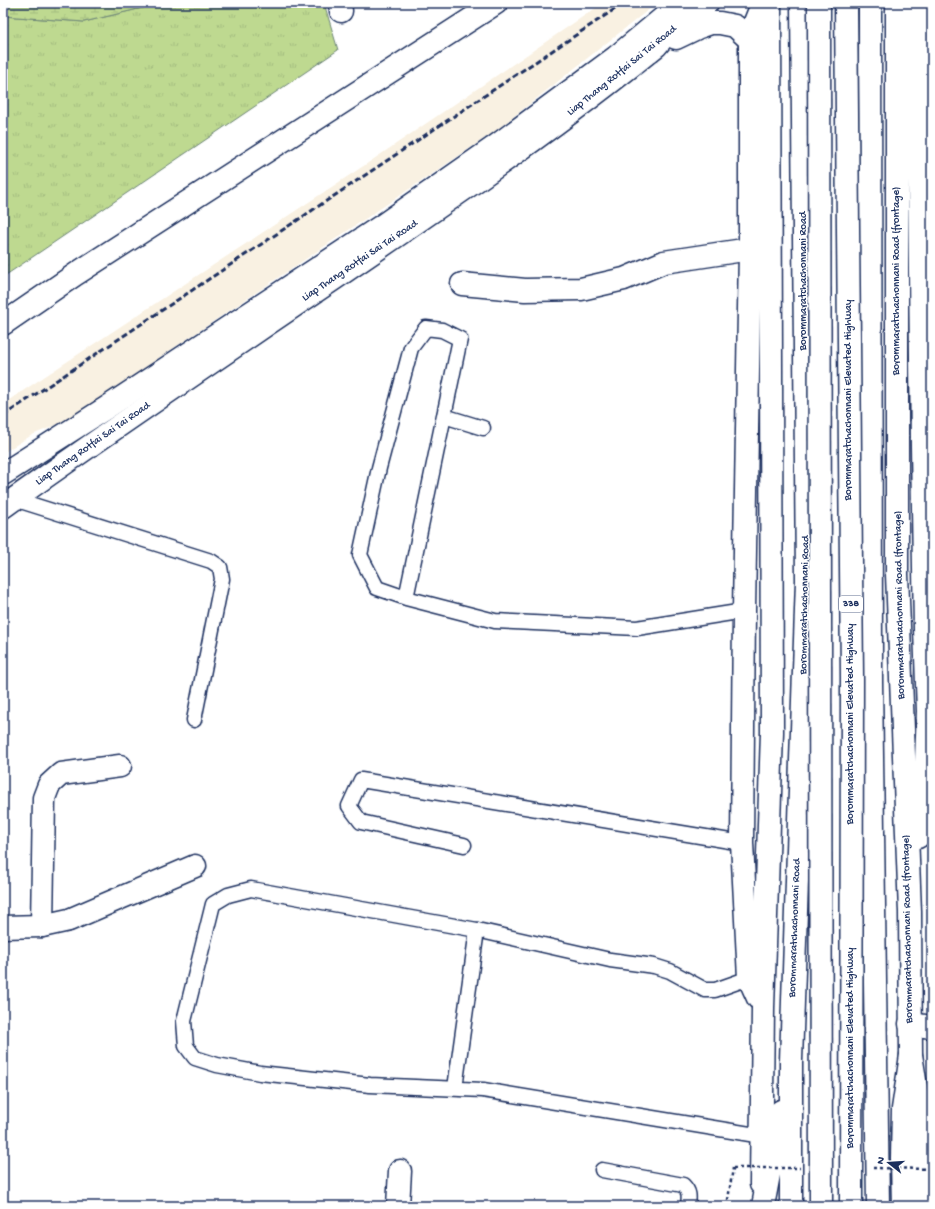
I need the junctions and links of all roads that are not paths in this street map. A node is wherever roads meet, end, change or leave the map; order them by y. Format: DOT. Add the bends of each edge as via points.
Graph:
graph roads {
  1 [pos="496,3"];
  2 [pos="681,3"];
  3 [pos="708,3"];
  4 [pos="769,3"];
  5 [pos="802,3"];
  6 [pos="818,3"];
  7 [pos="846,3"];
  8 [pos="870,3"];
  9 [pos="897,3"];
  10 [pos="917,3"];
  11 [pos="750,40"];
  12 [pos="656,46"];
  13 [pos="925,210"];
  14 [pos="750,249"];
  15 [pos="462,284"];
  16 [pos="3,324"];
  17 [pos="444,416"];
  18 [pos="483,428"];
  19 [pos="927,447"];
  20 [pos="3,474"];
  21 [pos="9,503"];
  22 [pos="406,598"];
  23 [pos="744,611"];
  24 [pos="194,720"];
  25 [pos="929,762"];
  26 [pos="120,766"];
  27 [pos="742,843"];
  28 [pos="464,846"];
  29 [pos="194,866"];
  30 [pos="910,912"];
  31 [pos="42,926"];
  32 [pos="3,927"];
  33 [pos="477,930"];
  34 [pos="749,978"];
  35 [pos="762,1008"];
  36 [pos="910,1024"];
  37 [pos="932,1027"];
  38 [pos="911,1055"];
  39 [pos="791,1061"];
  40 [pos="456,1088"];
  41 [pos="762,1136"];
  42 [pos="927,1146"];
  43 [pos="602,1170"];
  44 [pos="400,1171"];
  45 [pos="398,1206"];
  46 [pos="688,1206"];
  47 [pos="762,1206"];
  48 [pos="791,1206"];
  49 [pos="821,1206"];
  50 [pos="851,1206"];
  51 [pos="878,1206"];
  52 [pos="902,1206"];
  53 [pos="924,1206"];
  1 -- 16 [label="main road"];
  2 -- 20 [label="main road, Liap Thang Rotfai Sai Tai Road" via="616,57 380,227"];
  3 -- 12 [label="main road, Liap Thang Rotfai Sai Tai Road"];
  4 -- 11 [label="main road" via="759,12"];
  4 -- 35 [label="main road" via="772,732"];
  5 -- 39 [label="main road, Borommaratchachonnani Road" via="807,580"];
  6 -- 49 [label="main road, bridge"];
  7 -- 50 [label="main road, Borommaratchachonnani Elevated Highway / 338, bridge" via="852,678"];
  8 -- 51 [label="main road, 338" via="871,682"];
  9 -- 30 [label="main road, Borommaratchachonnani Road (frontage)" via="897,574"];
  10 -- 13 [label="main road"];
  11 -- 12 [label="main road" via="735,26 711,23"];
  11 -- 14 [label="main road"];
  12 -- 21 [label="main road, Liap Thang Rotfai Sai Tai Road" via="534,140"];
  13 -- 19 [label="main road"];
  14 -- 15 [label="main road" via="664,262 624,279 581,289 525,290"];
  14 -- 23 [label="main road"];
  17 -- 18 [label="lane"];
  17 -- 22 [label="lane"];
  17 -- 22 [label="lane" via="460,339 442,330 426,328 411,348 379,468 360,555 377,588"];
  19 -- 25 [label="main road" via="925,629"];
  21 -- 24 [label="lane" via="211,561 220,567 222,579"];
  22 -- 23 [label="lane" via="495,621 637,628"];
  23 -- 27 [label="main road"];
  25 -- 30 [label="main road"];
  26 -- 31 [label="main road" via="61,774 49,785 44,798"];
  27 -- 28 [label="lane" via="361,780 349,806 361,822"];
  27 -- 34 [label="main road"];
  29 -- 31 [label="main road" via="70,920"];
  30 -- 36 [label="main road, Borommaratchachonnani Road (frontage)"];
  31 -- 32 [label="main road"];
  33 -- 34 [label="lane" via="610,960 654,966 670,971 705,990 715,990"];
  33 -- 40 [label="lane"];
  33 -- 40 [label="lane" via="251,889 228,895 213,904 184,1021 186,1046 195,1058 217,1065 260,1073 370,1085"];
  34 -- 35 [label="main road"];
  35 -- 41 [label="main road"];
  36 -- 37 [label="main road"];
  36 -- 38 [label="main road, Borommaratchachonnani Road (frontage)"];
  38 -- 42 [label="main road, Borommaratchachonnani Road (frontage)"];
  38 -- 52 [label="main road" via="903,1109"];
  39 -- 47 [label="main road"];
  39 -- 48 [label="main road, Borommaratchachonnani Road"];
  40 -- 41 [label="lane" via="483,1090"];
  41 -- 47 [label="main road"];
  42 -- 53 [label="main road, Borommaratchachonnani Road (frontage)"];
  43 -- 46 [label="lane" via="683,1186 689,1196"];
  44 -- 45 [label="main road"];
}
